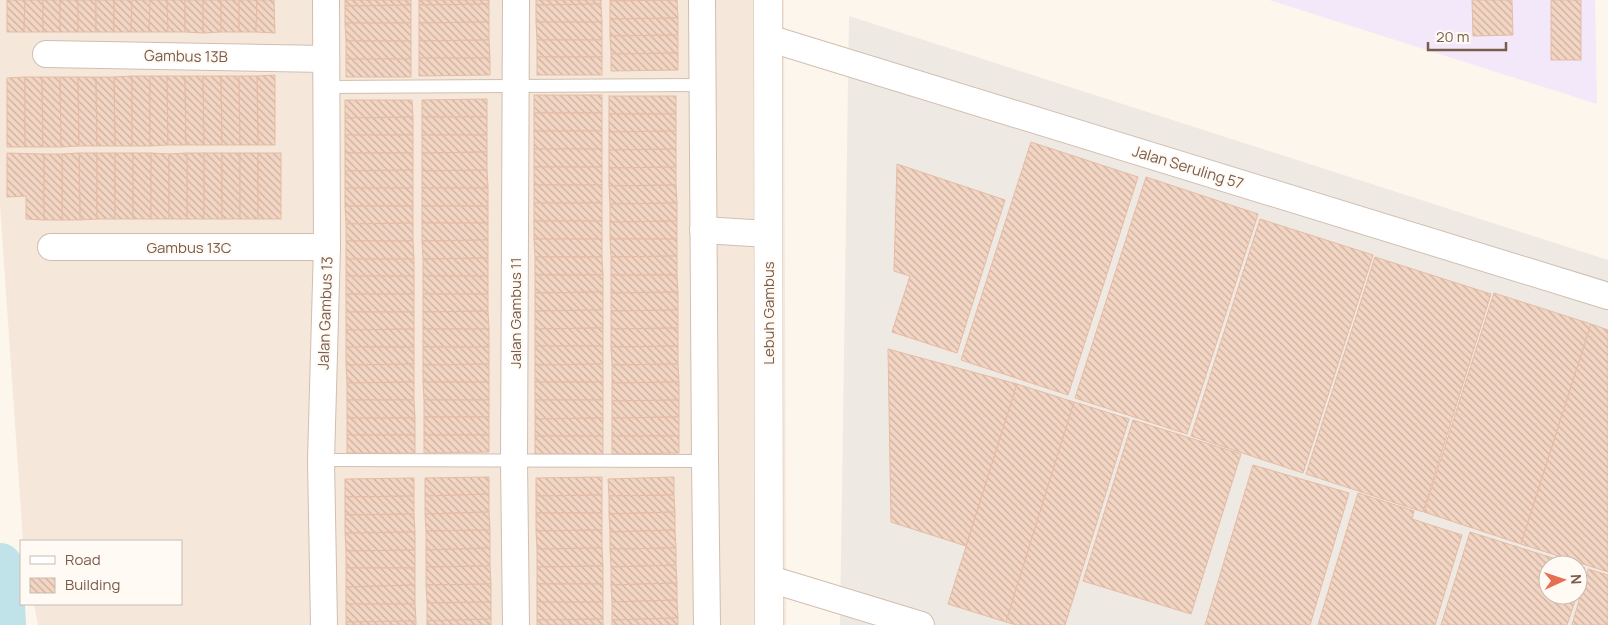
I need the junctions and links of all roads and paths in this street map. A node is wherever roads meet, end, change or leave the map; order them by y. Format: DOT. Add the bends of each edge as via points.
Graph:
graph roads {
  1 [pos="326,0"];
  2 [pos="516,0"];
  3 [pos="702,0"];
  4 [pos="768,0"];
  5 [pos="768,38"];
  6 [pos="46,54"];
  7 [pos="326,59"];
  8 [pos="702,84"];
  9 [pos="515,86"];
  10 [pos="326,87"];
  11 [pos="703,230"];
  12 [pos="768,234"];
  13 [pos="51,247"];
  14 [pos="327,247"];
  15 [pos="1608,296"];
  16 [pos="321,460"];
  17 [pos="514,461"];
  18 [pos="705,461"];
  19 [pos="770,578"];
  20 [pos="324,625"];
  21 [pos="516,625"];
  22 [pos="708,625"];
  23 [pos="769,625"];
  24 [pos="921,625"];
  1 -- 7 [label="street, Jalan Gambus 13"];
  2 -- 9 [label="street, Jalan Gambus 11"];
  3 -- 8 [label="street"];
  4 -- 5 [label="street, Lebuh Gambus"];
  5 -- 12 [label="street, Lebuh Gambus"];
  5 -- 15 [label="street, Jalan Seruling 57"];
  6 -- 7 [label="street, Gambus 13B"];
  7 -- 10 [label="street, Jalan Gambus 13"];
  8 -- 9 [label="lane"];
  8 -- 11 [label="street"];
  9 -- 10 [label="lane"];
  9 -- 17 [label="street, Jalan Gambus 11"];
  10 -- 14 [label="street, Jalan Gambus 13"];
  11 -- 12 [label="street"];
  11 -- 18 [label="street"];
  12 -- 19 [label="street, Lebuh Gambus"];
  13 -- 14 [label="street, Gambus 13C"];
  14 -- 16 [label="street, Jalan Gambus 13"];
  16 -- 17 [label="lane"];
  16 -- 20 [label="street, Jalan Gambus 13"];
  17 -- 18 [label="lane"];
  17 -- 21 [label="street, Jalan Gambus 11"];
  18 -- 22 [label="street"];
  19 -- 23 [label="street, Lebuh Gambus"];
  19 -- 24 [label="street"];
}
